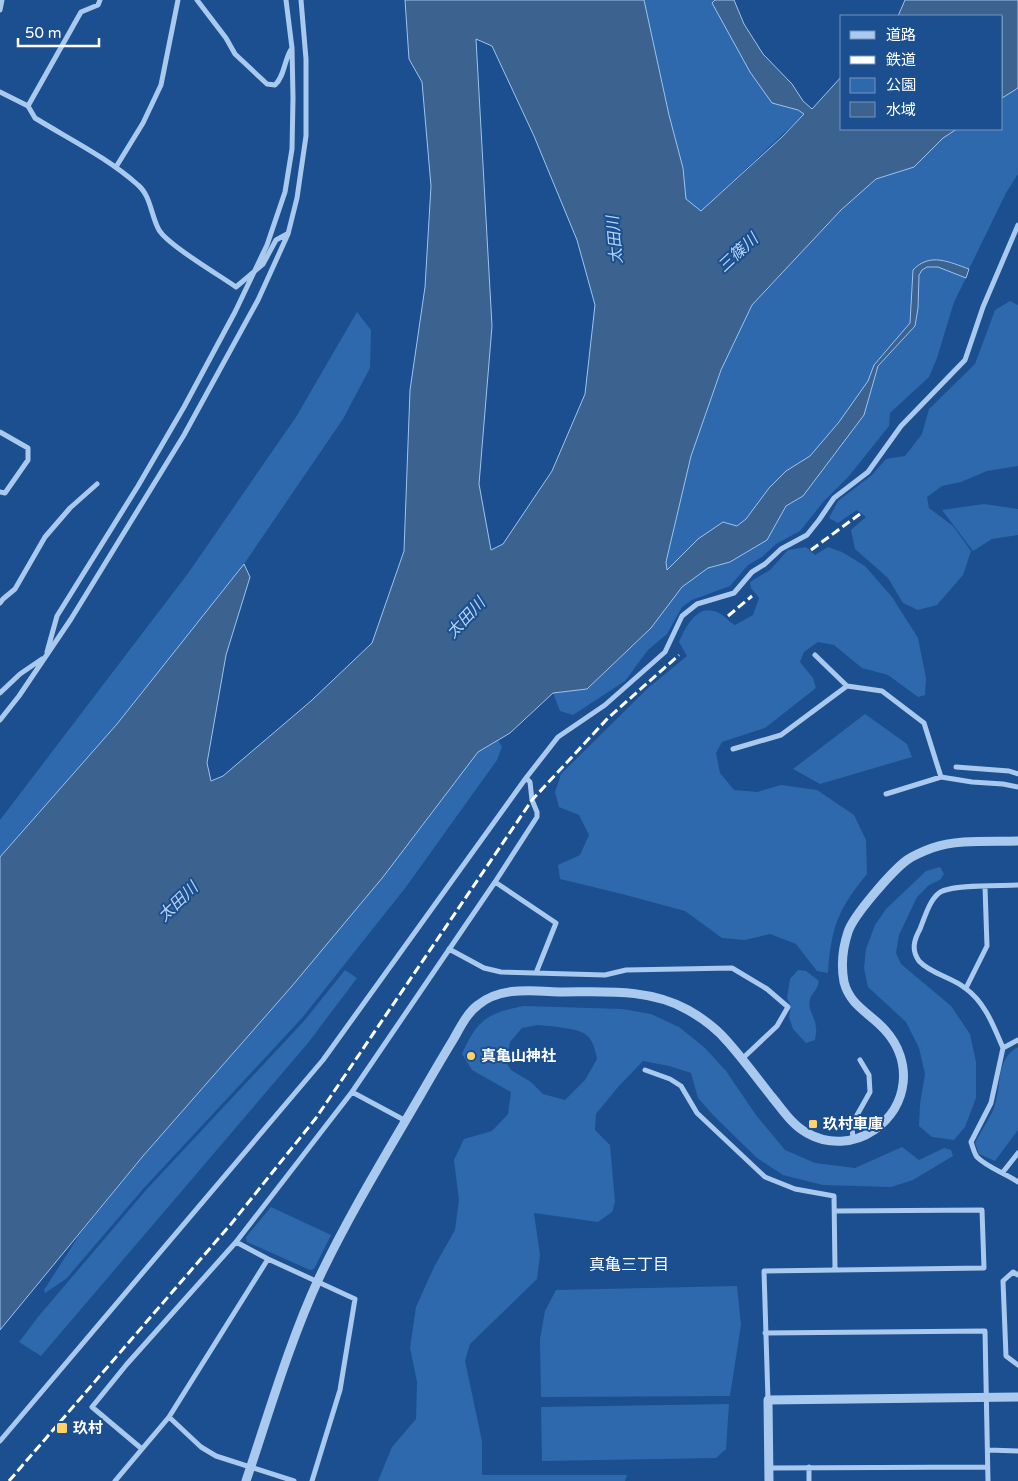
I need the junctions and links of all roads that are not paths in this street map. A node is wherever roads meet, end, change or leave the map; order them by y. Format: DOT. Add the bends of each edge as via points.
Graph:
graph roads {
  1 [pos="2,0"];
  2 [pos="100,0"];
  3 [pos="178,0"];
  4 [pos="197,0"];
  5 [pos="286,0"];
  6 [pos="301,0"];
  7 [pos="0,10"];
  8 [pos="292,48"];
  9 [pos="0,92"];
  10 [pos="28,106"];
  11 [pos="116,167"];
  12 [pos="1018,225"];
  13 [pos="288,234"];
  14 [pos="256,270"];
  15 [pos="0,432"];
  16 [pos="97,484"];
  17 [pos="0,492"];
  18 [pos="0,603"];
  19 [pos="815,655"];
  20 [pos="45,657"];
  21 [pos="847,686"];
  22 [pos="0,692"];
  23 [pos="0,720"];
  24 [pos="733,749"];
  25 [pos="956,767"];
  26 [pos="1018,774"];
  27 [pos="941,777"];
  28 [pos="526,778"];
  29 [pos="1018,787"];
  30 [pos="886,794"];
  31 [pos="1018,841"];
  32 [pos="495,882"];
  33 [pos="1018,885"];
  34 [pos="985,887"];
  35 [pos="449,949"];
  36 [pos="536,973"];
  37 [pos="966,988"];
  38 [pos="1018,1040"];
  39 [pos="1003,1048"];
  40 [pos="742,1059"];
  41 [pos="860,1060"];
  42 [pos="645,1070"];
  43 [pos="352,1092"];
  44 [pos="406,1120"];
  45 [pos="853,1140"];
  46 [pos="1018,1153"];
  47 [pos="1003,1172"];
  48 [pos="1018,1182"];
  49 [pos="835,1211"];
  50 [pos="236,1242"];
  51 [pos="268,1259"];
  52 [pos="835,1269"];
  53 [pos="1018,1275"];
  54 [pos="318,1282"];
  55 [pos="766,1333"];
  56 [pos="1018,1365"];
  57 [pos="987,1397"];
  58 [pos="1018,1397"];
  59 [pos="768,1400"];
  60 [pos="169,1417"];
  61 [pos="0,1442"];
  62 [pos="142,1449"];
  63 [pos="988,1450"];
  64 [pos="1018,1451"];
  65 [pos="251,1467"];
  66 [pos="988,1467"];
  67 [pos="769,1468"];
  68 [pos="809,1468"];
  69 [pos="115,1481"];
  70 [pos="246,1481"];
  71 [pos="294,1481"];
  72 [pos="312,1481"];
  73 [pos="769,1481"];
  74 [pos="809,1481"];
  75 [pos="988,1481"];
  1 -- 7 [label="street"];
  2 -- 10 [label="street" via="98,5 81,12"];
  3 -- 11 [label="street" via="161,85 143,123"];
  4 -- 8 [label="street" via="235,54 267,84 274,85 280,80 286,56"];
  5 -- 8 [label="street"];
  6 -- 13 [label="street" via="306,59 306,136"];
  8 -- 14 [label="street" via="292,149 285,192 268,245"];
  9 -- 10 [label="street"];
  10 -- 11 [label="street" via="35,118"];
  11 -- 14 [label="street" via="140,186 160,230 169,241 236,287"];
  12 -- 28 [label="street" via="983,307 965,360 902,426 868,472 834,498 807,535 781,549 752,572 734,593 697,604 682,616 665,652 605,705 558,737"];
  13 -- 14 [label="street" via="276,240"];
  13 -- 20 [label="street" via="258,300 184,435"];
  14 -- 20 [label="street" via="184,407 57,616"];
  15 -- 17 [label="street" via="28,448 28,460 5,493"];
  16 -- 18 [label="street" via="45,537 15,590"];
  19 -- 21 [label="street"];
  20 -- 22 [label="street"];
  20 -- 23 [label="street"];
  21 -- 24 [label="street" via="781,735"];
  21 -- 27 [label="street" via="882,691 924,723"];
  25 -- 26 [label="street"];
  27 -- 29 [label="street"];
  27 -- 30 [label="street"];
  28 -- 32 [label="street" via="530,782 537,817"];
  28 -- 61 [label="street" via="323,1060"];
  31 -- 45 [label="street" via="952,842 931,848 908,859 854,918 844,950 844,979 848,994 859,1008 884,1028 896,1045 903,1069 903,1090 886,1121"];
  32 -- 35 [label="street"];
  32 -- 36 [label="street" via="556,923"];
  33 -- 34 [label="street"];
  34 -- 37 [label="street" via="988,946"];
  34 -- 37 [label="street" via="951,887 940,892 933,900 914,942 914,953 920,961"];
  35 -- 36 [label="street" via="484,968"];
  35 -- 43 [label="street"];
  36 -- 40 [label="street" via="605,975 626,970 732,968 788,1007 777,1026"];
  37 -- 39 [label="street" via="987,1012"];
  38 -- 39 [label="street"];
  39 -- 47 [label="street" via="991,1101 971,1142 976,1156"];
  40 -- 44 [label="street" via="707,1022 684,1007 662,999 633,993 517,991 494,995 476,1005 465,1020"];
  40 -- 45 [label="street" via="799,1128 824,1140"];
  41 -- 45 [label="street" via="870,1075 870,1092 852,1124"];
  42 -- 49 [label="street" via="681,1086 697,1113 765,1178 795,1189 834,1196"];
  43 -- 44 [label="street"];
  43 -- 50 [label="street"];
  44 -- 54 [label="street" via="345,1227"];
  46 -- 47 [label="street"];
  47 -- 48 [label="street"];
  49 -- 52 [label="street"];
  49 -- 52 [label="street" via="982,1210 984,1268"];
  50 -- 51 [label="street"];
  50 -- 62 [label="street" via="92,1407"];
  51 -- 54 [label="street"];
  51 -- 60 [label="street"];
  52 -- 55 [label="street" via="764,1271"];
  53 -- 56 [label="street" via="1013,1272 1003,1281 1006,1356"];
  54 -- 65 [label="street" via="290,1348"];
  54 -- 72 [label="street" via="355,1299 340,1390"];
  55 -- 57 [label="street" via="985,1331"];
  55 -- 59 [label="street"];
  57 -- 58 [label="street"];
  57 -- 59 [label="street"];
  57 -- 63 [label="street"];
  59 -- 67 [label="street"];
  60 -- 62 [label="street"];
  60 -- 65 [label="street" via="201,1447 216,1456"];
  62 -- 69 [label="street"];
  63 -- 64 [label="street"];
  63 -- 66 [label="street"];
  65 -- 70 [label="street"];
  65 -- 71 [label="street"];
  66 -- 68 [label="street"];
  66 -- 75 [label="street"];
  67 -- 68 [label="street"];
  67 -- 73 [label="street"];
  68 -- 74 [label="street"];
}
